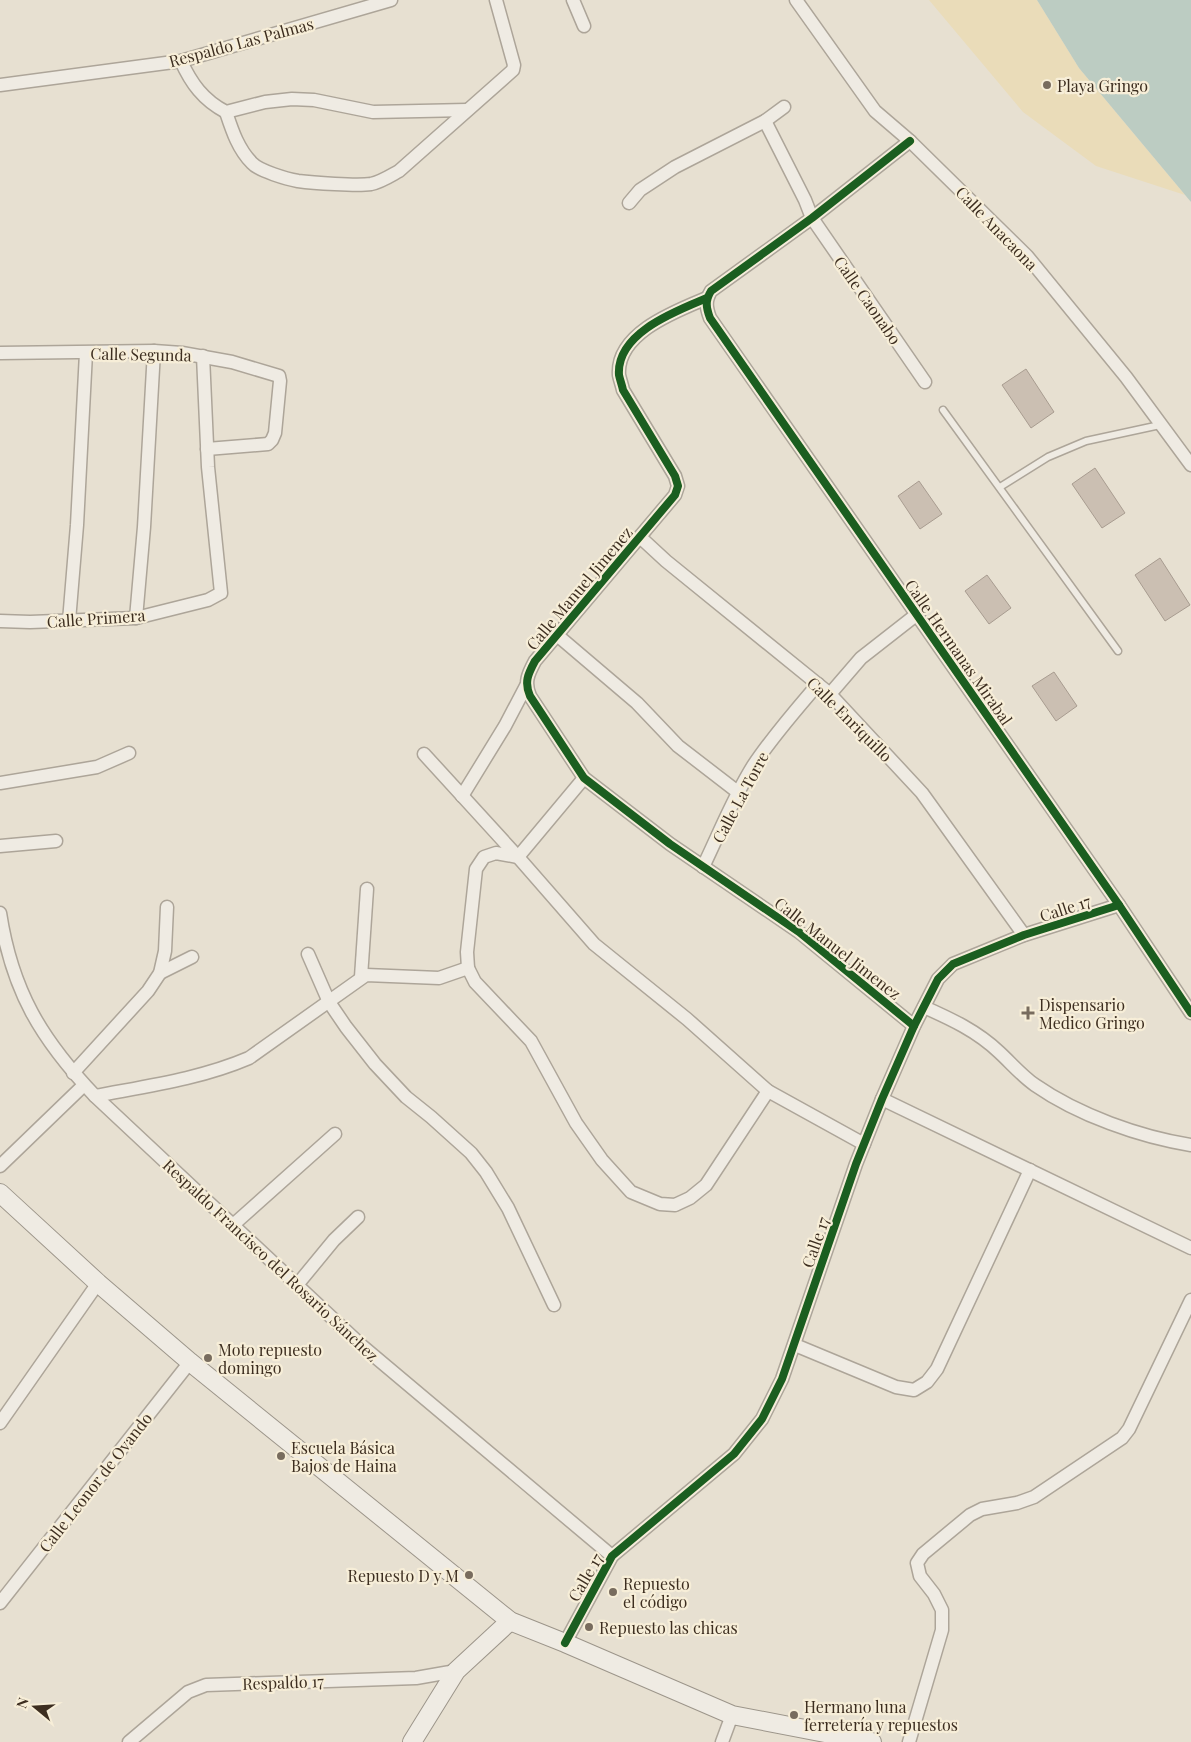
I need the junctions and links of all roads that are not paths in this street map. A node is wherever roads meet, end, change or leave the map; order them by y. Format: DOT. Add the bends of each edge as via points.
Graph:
graph roads {
  1 [pos="391,0"];
  2 [pos="496,0"];
  3 [pos="573,0"];
  4 [pos="796,0"];
  5 [pos="584,26"];
  6 [pos="181,61"];
  7 [pos="0,85"];
  8 [pos="784,107"];
  9 [pos="467,110"];
  10 [pos="226,112"];
  11 [pos="765,121"];
  12 [pos="910,141"];
  13 [pos="629,203"];
  14 [pos="812,218"];
  15 [pos="706,302"];
  16 [pos="154,351"];
  17 [pos="0,353"];
  18 [pos="86,353"];
  19 [pos="203,356"];
  20 [pos="925,382"];
  21 [pos="943,410"];
  22 [pos="1160,425"];
  23 [pos="207,448"];
  24 [pos="1191,465"];
  25 [pos="1000,487"];
  26 [pos="640,537"];
  27 [pos="916,615"];
  28 [pos="136,618"];
  29 [pos="0,621"];
  30 [pos="69,621"];
  31 [pos="557,635"];
  32 [pos="1118,651"];
  33 [pos="818,684"];
  34 [pos="526,686"];
  35 [pos="830,694"];
  36 [pos="129,754"];
  37 [pos="424,754"];
  38 [pos="584,778"];
  39 [pos="0,783"];
  40 [pos="739,793"];
  41 [pos="462,796"];
  42 [pos="56,841"];
  43 [pos="0,846"];
  44 [pos="518,857"];
  45 [pos="703,867"];
  46 [pos="367,889"];
  47 [pos="1119,905"];
  48 [pos="167,907"];
  49 [pos="0,913"];
  50 [pos="1024,935"];
  51 [pos="308,954"];
  52 [pos="192,957"];
  53 [pos="468,968"];
  54 [pos="160,973"];
  55 [pos="361,977"];
  56 [pos="328,1002"];
  57 [pos="924,1007"];
  58 [pos="1191,1013"];
  59 [pos="914,1026"];
  60 [pos="73,1073"];
  61 [pos="84,1085"];
  62 [pos="768,1091"];
  63 [pos="94,1096"];
  64 [pos="882,1099"];
  65 [pos="335,1134"];
  66 [pos="864,1144"];
  67 [pos="1191,1145"];
  68 [pos="0,1166"];
  69 [pos="1030,1170"];
  70 [pos="0,1193"];
  71 [pos="358,1217"];
  72 [pos="233,1225"];
  73 [pos="1191,1248"];
  74 [pos="98,1283"];
  75 [pos="297,1285"];
  76 [pos="1191,1300"];
  77 [pos="554,1305"];
  78 [pos="795,1344"];
  79 [pos="190,1362"];
  80 [pos="0,1423"];
  81 [pos="612,1556"];
  82 [pos="0,1603"];
  83 [pos="510,1621"];
  84 [pos="564,1643"];
  85 [pos="456,1672"];
  86 [pos="732,1715"];
  87 [pos="130,1742"];
  88 [pos="412,1742"];
  89 [pos="722,1742"];
  90 [pos="872,1742"];
  91 [pos="910,1742"];
  1 -- 6 [label="street, Respaldo Las Palmas"];
  2 -- 9 [label="street" via="514,67"];
  3 -- 5 [label="street"];
  4 -- 12 [label="street, Calle Anacaona" via="875,110"];
  6 -- 7 [label="street, Respaldo Las Palmas"];
  6 -- 10 [label="street" via="190,81 216,107"];
  8 -- 11 [label="street"];
  9 -- 10 [label="street" via="373,112 292,99"];
  9 -- 10 [label="street" via="399,171 378,181 360,184 298,181 253,165 240,147"];
  11 -- 13 [label="street" via="675,167 640,190"];
  11 -- 14 [label="street, Calle Caonabo"];
  12 -- 14 [label="street"];
  12 -- 22 [label="street, Calle Anacaona" via="1027,256 1126,376"];
  14 -- 15 [label="street" via="711,291"];
  14 -- 20 [label="street, Calle Caonabo"];
  15 -- 26 [label="street, Calle Manuel Jimenez" via="676,312 642,330 623,353 619,374 623,390 678,486 675,495"];
  15 -- 27 [label="street, Calle Hermanas Mirabal" via="710,318"];
  16 -- 18 [label="street, Calle Segunda"];
  16 -- 19 [label="street, Calle Segunda"];
  16 -- 28 [label="street"];
  17 -- 18 [label="street, Calle Segunda"];
  18 -- 30 [label="street"];
  19 -- 23 [label="street"];
  19 -- 23 [label="street, Calle Segunda" via="279,376 280,382 275,433 268,444"];
  21 -- 25 [label="lane"];
  22 -- 24 [label="street, Calle Anacaona"];
  22 -- 25 [label="lane" via="1086,441 1048,458"];
  23 -- 28 [label="street, Calle Primera" via="222,590 208,600"];
  25 -- 32 [label="lane"];
  26 -- 31 [label="street, Calle Manuel Jimenez"];
  26 -- 33 [label="street, Calle Enriquillo"];
  27 -- 35 [label="street" via="861,658"];
  27 -- 47 [label="street, Calle Hermanas Mirabal"];
  28 -- 30 [label="street, Calle Primera"];
  29 -- 30 [label="street, Calle Primera"];
  31 -- 34 [label="street, Calle Manuel Jimenez" via="535,661"];
  31 -- 40 [label="street" via="637,703 678,746"];
  33 -- 35 [label="street, Calle Enriquillo"];
  33 -- 40 [label="street, Calle La Torre" via="777,732"];
  34 -- 38 [label="street, Calle Manuel Jimenez"];
  34 -- 41 [label="street" via="506,726"];
  35 -- 50 [label="street, Calle Enriquillo" via="922,793"];
  36 -- 39 [label="street" via="97,767"];
  37 -- 41 [label="street"];
  38 -- 44 [label="street"];
  38 -- 45 [label="street, Calle Manuel Jimenez"];
  40 -- 45 [label="street, Calle La Torre"];
  41 -- 44 [label="street"];
  42 -- 43 [label="street"];
  44 -- 53 [label="street" via="496,853 484,856 476,869"];
  44 -- 62 [label="street" via="594,944 687,1019"];
  45 -- 59 [label="street, Calle Manuel Jimenez" via="800,932"];
  46 -- 55 [label="street"];
  47 -- 50 [label="street, Calle 17"];
  47 -- 58 [label="street, Calle Hermanas Mirabal"];
  48 -- 54 [label="street" via="166,952"];
  49 -- 60 [label="street, Respaldo Francisco del Rosario Sánchez" via="4,943 30,1012"];
  50 -- 57 [label="street, Calle 17" via="953,964 938,980"];
  51 -- 56 [label="street"];
  52 -- 54 [label="street"];
  53 -- 55 [label="street" via="442,978 370,974"];
  53 -- 62 [label="street" via="475,982 531,1042 576,1123 602,1160 631,1192 660,1204 676,1205 706,1185"];
  54 -- 60 [label="street" via="148,992"];
  55 -- 56 [label="street"];
  56 -- 63 [label="street" via="266,1048 230,1067"];
  56 -- 77 [label="street" via="406,1097 471,1153 486,1172 508,1208"];
  57 -- 59 [label="street, Calle 17"];
  57 -- 67 [label="street" via="968,1027 1033,1084 1074,1108 1133,1131"];
  59 -- 64 [label="street, Calle 17"];
  60 -- 61 [label="street, Respaldo Francisco del Rosario Sánchez"];
  61 -- 63 [label="street, Respaldo Francisco del Rosario Sánchez"];
  61 -- 68 [label="street"];
  62 -- 66 [label="street"];
  63 -- 72 [label="street, Respaldo Francisco del Rosario Sánchez"];
  64 -- 66 [label="street, Calle 17"];
  64 -- 69 [label="street"];
  65 -- 72 [label="street"];
  66 -- 78 [label="street, Calle 17"];
  69 -- 73 [label="street"];
  69 -- 78 [label="street" via="937,1369 927,1382 914,1390 896,1387"];
  70 -- 74 [label="main road"];
  71 -- 75 [label="street" via="334,1240"];
  72 -- 75 [label="street, Respaldo Francisco del Rosario Sánchez"];
  74 -- 79 [label="main road"];
  74 -- 80 [label="street"];
  75 -- 81 [label="street, Respaldo Francisco del Rosario Sánchez" via="361,1345"];
  76 -- 91 [label="street" via="1122,1438 1034,1497 1016,1504 982,1509 970,1515 917,1563 920,1576 942,1610 942,1630"];
  78 -- 81 [label="street, Calle 17" via="762,1419 734,1454"];
  79 -- 82 [label="street, Calle Leonor de Ovando"];
  79 -- 83 [label="main road"];
  81 -- 84 [label="street, Calle 17"];
  83 -- 84 [label="main road"];
  83 -- 85 [label="main road"];
  84 -- 86 [label="main road"];
  85 -- 87 [label="street, Respaldo 17" via="416,1678 206,1684 183,1696"];
  85 -- 88 [label="main road"];
  86 -- 89 [label="street"];
  86 -- 90 [label="main road"];
}
